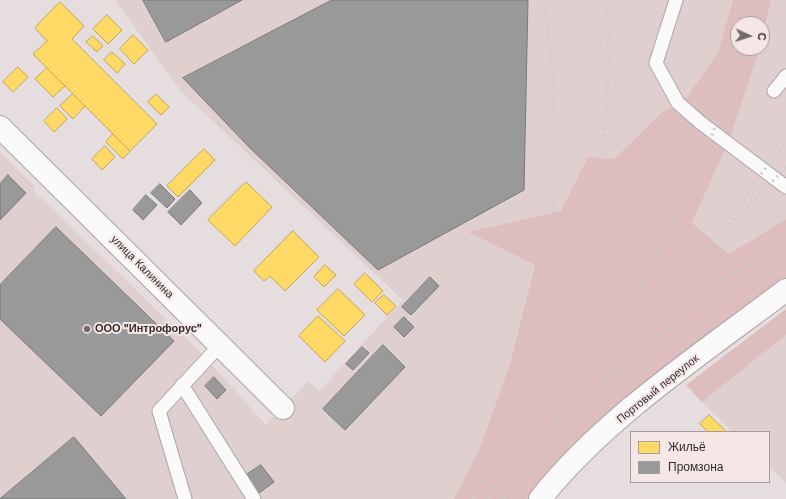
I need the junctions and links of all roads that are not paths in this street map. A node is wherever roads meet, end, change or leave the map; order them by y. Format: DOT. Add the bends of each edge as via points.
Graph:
graph roads {
  1 [pos="676,0"];
  2 [pos="786,76"];
  3 [pos="774,91"];
  4 [pos="0,127"];
  5 [pos="786,186"];
  6 [pos="786,290"];
  7 [pos="220,345"];
  8 [pos="182,386"];
  9 [pos="284,408"];
  10 [pos="185,499"];
  11 [pos="254,499"];
  12 [pos="540,499"];
  1 -- 5 [label="lane" via="656,63 678,103"];
  2 -- 3 [label="lane"];
  4 -- 7 [label="street, улица Калинина"];
  6 -- 12 [label="street, Портовый переулок" via="647,395 562,472"];
  7 -- 8 [label="lane"];
  7 -- 9 [label="street, улица Калинина"];
  8 -- 10 [label="lane" via="159,411"];
  8 -- 11 [label="lane"];
}
